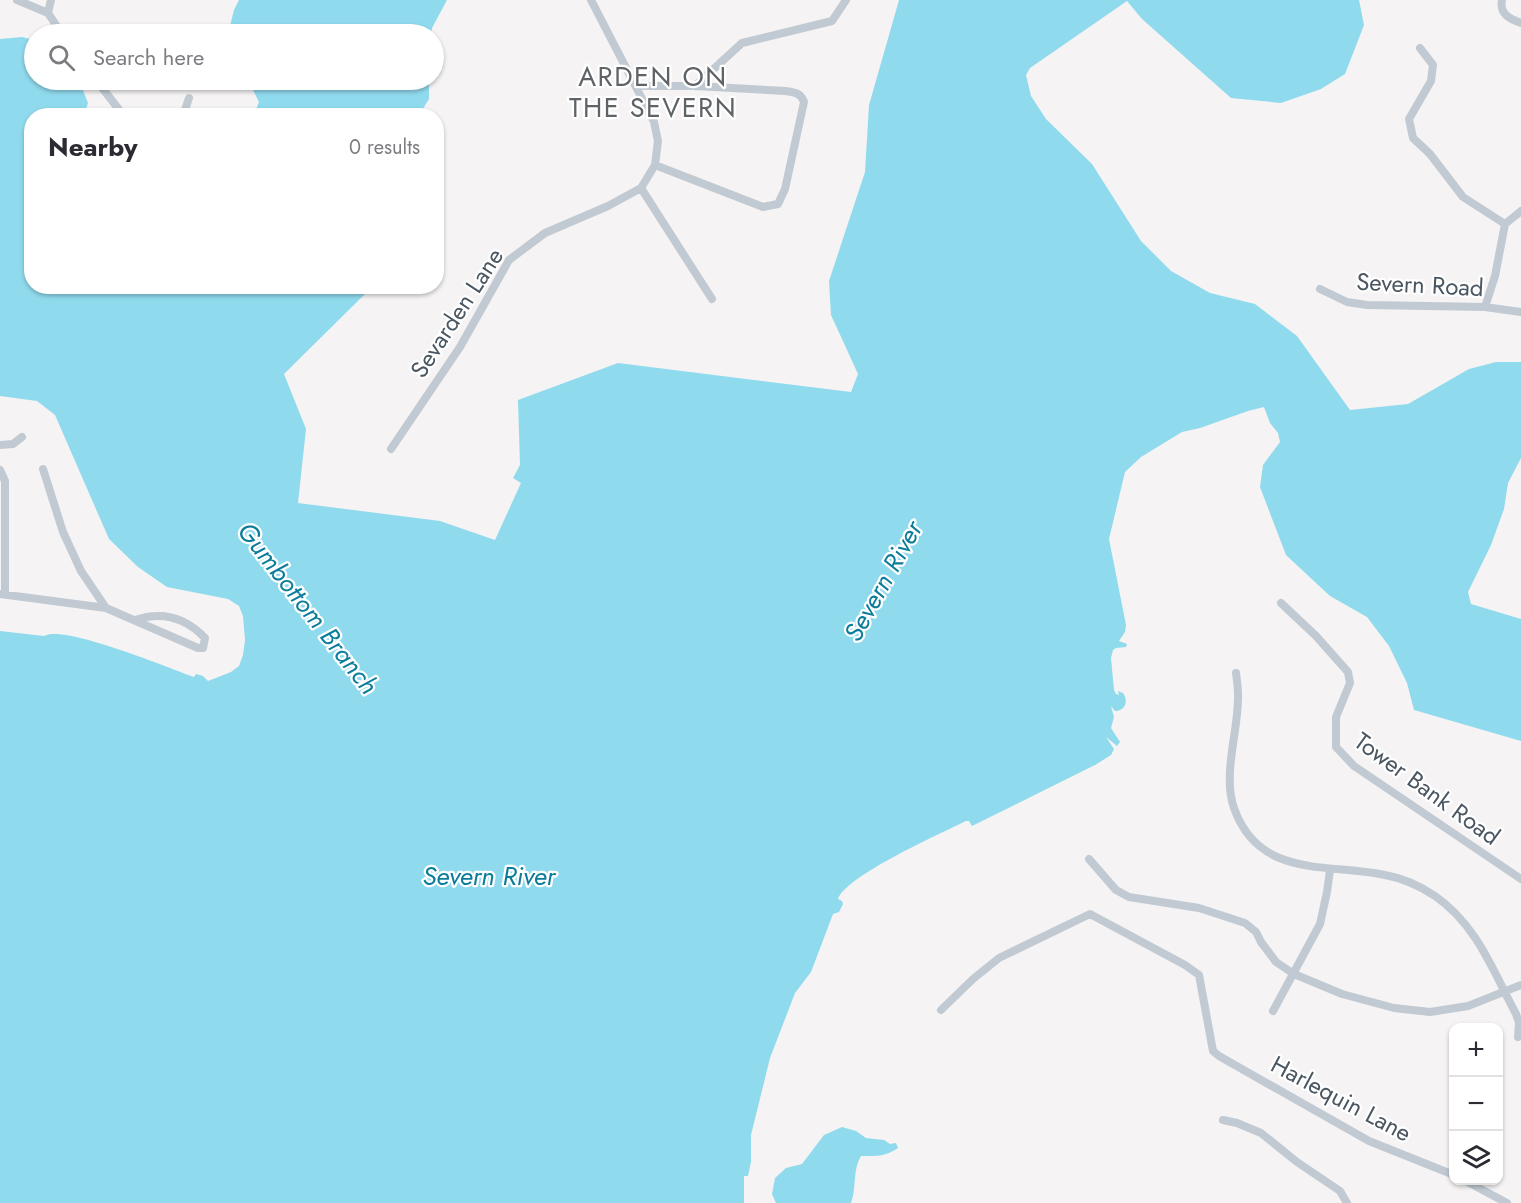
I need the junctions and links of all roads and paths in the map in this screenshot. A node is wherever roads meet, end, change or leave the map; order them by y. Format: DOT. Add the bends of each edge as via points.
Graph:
graph roads {
  1 [pos="17,0"];
  2 [pos="51,0"];
  3 [pos="591,0"];
  4 [pos="846,0"];
  5 [pos="1502,0"];
  6 [pos="48,14"];
  7 [pos="1521,23"];
  8 [pos="55,24"];
  9 [pos="1420,48"];
  10 [pos="636,86"];
  11 [pos="696,86"];
  12 [pos="104,90"];
  13 [pos="189,98"];
  14 [pos="118,108"];
  15 [pos="186,108"];
  16 [pos="654,165"];
  17 [pos="641,188"];
  18 [pos="1521,210"];
  19 [pos="1505,224"];
  20 [pos="1320,289"];
  21 [pos="712,299"];
  22 [pos="1485,307"];
  23 [pos="1521,312"];
  24 [pos="22,437"];
  25 [pos="0,445"];
  26 [pos="391,449"];
  27 [pos="43,469"];
  28 [pos="0,470"];
  29 [pos="3,594"];
  30 [pos="1281,603"];
  31 [pos="106,608"];
  32 [pos="135,620"];
  33 [pos="1236,673"];
  34 [pos="1089,859"];
  35 [pos="1330,870"];
  36 [pos="1521,879"];
  37 [pos="1294,974"];
  38 [pos="1521,985"];
  39 [pos="1504,992"];
  40 [pos="941,1010"];
  41 [pos="1273,1011"];
  42 [pos="1518,1037"];
  43 [pos="1223,1120"];
  44 [pos="1449,1173"];
  45 [pos="1473,1185"];
  46 [pos="1347,1203"];
  47 [pos="1507,1203"];
  1 -- 6 [label="street"];
  2 -- 6 [label="street"];
  3 -- 10 [label="street"];
  4 -- 11 [label="street" via="832,21 742,43"];
  5 -- 7 [label="street" via="1506,17"];
  6 -- 8 [label="street"];
  9 -- 19 [label="street" via="1433,65 1431,81 1409,119 1413,138 1463,197"];
  10 -- 11 [label="street"];
  10 -- 16 [label="street" via="656,130"];
  11 -- 16 [label="street" via="796,92 802,97 794,149 778,204 763,207"];
  12 -- 14 [label="street"];
  13 -- 15 [label="street"];
  16 -- 17 [label="street"];
  17 -- 21 [label="street"];
  17 -- 26 [label="street, Sevarden Lane" via="545,232 509,260 460,347"];
  18 -- 19 [label="street"];
  19 -- 22 [label="street" via="1496,276"];
  20 -- 22 [label="street, Severn Road" via="1347,302 1367,305"];
  22 -- 23 [label="street, Severn Road"];
  24 -- 25 [label="street" via="13,444"];
  27 -- 31 [label="street" via="63,532 81,571"];
  28 -- 29 [label="street" via="5,481"];
  29 -- 31 [label="street"];
  30 -- 36 [label="street, Tower Bank Road" via="1348,672 1350,683 1336,717 1336,747 1354,766"];
  31 -- 32 [label="street"];
  32 -- 32 [label="street" via="149,615 180,619 205,639 203,648"];
  33 -- 35 [label="street" via="1239,696 1230,785 1233,807 1265,851 1308,867"];
  34 -- 37 [label="street" via="1115,888 1129,897 1199,908 1245,923 1256,932 1276,962"];
  35 -- 37 [label="street" via="1320,924"];
  35 -- 39 [label="street" via="1393,877 1433,895 1478,940"];
  37 -- 39 [label="street" via="1342,994 1418,1012 1468,1006"];
  37 -- 41 [label="street"];
  38 -- 39 [label="street"];
  39 -- 42 [label="street" via="1519,1023"];
  40 -- 44 [label="street, Harlequin Lane" via="999,958 1090,914 1199,975 1213,1051 1369,1141"];
  43 -- 46 [label="street" via="1262,1133 1340,1191"];
  45 -- 47 [label="street"];
}
